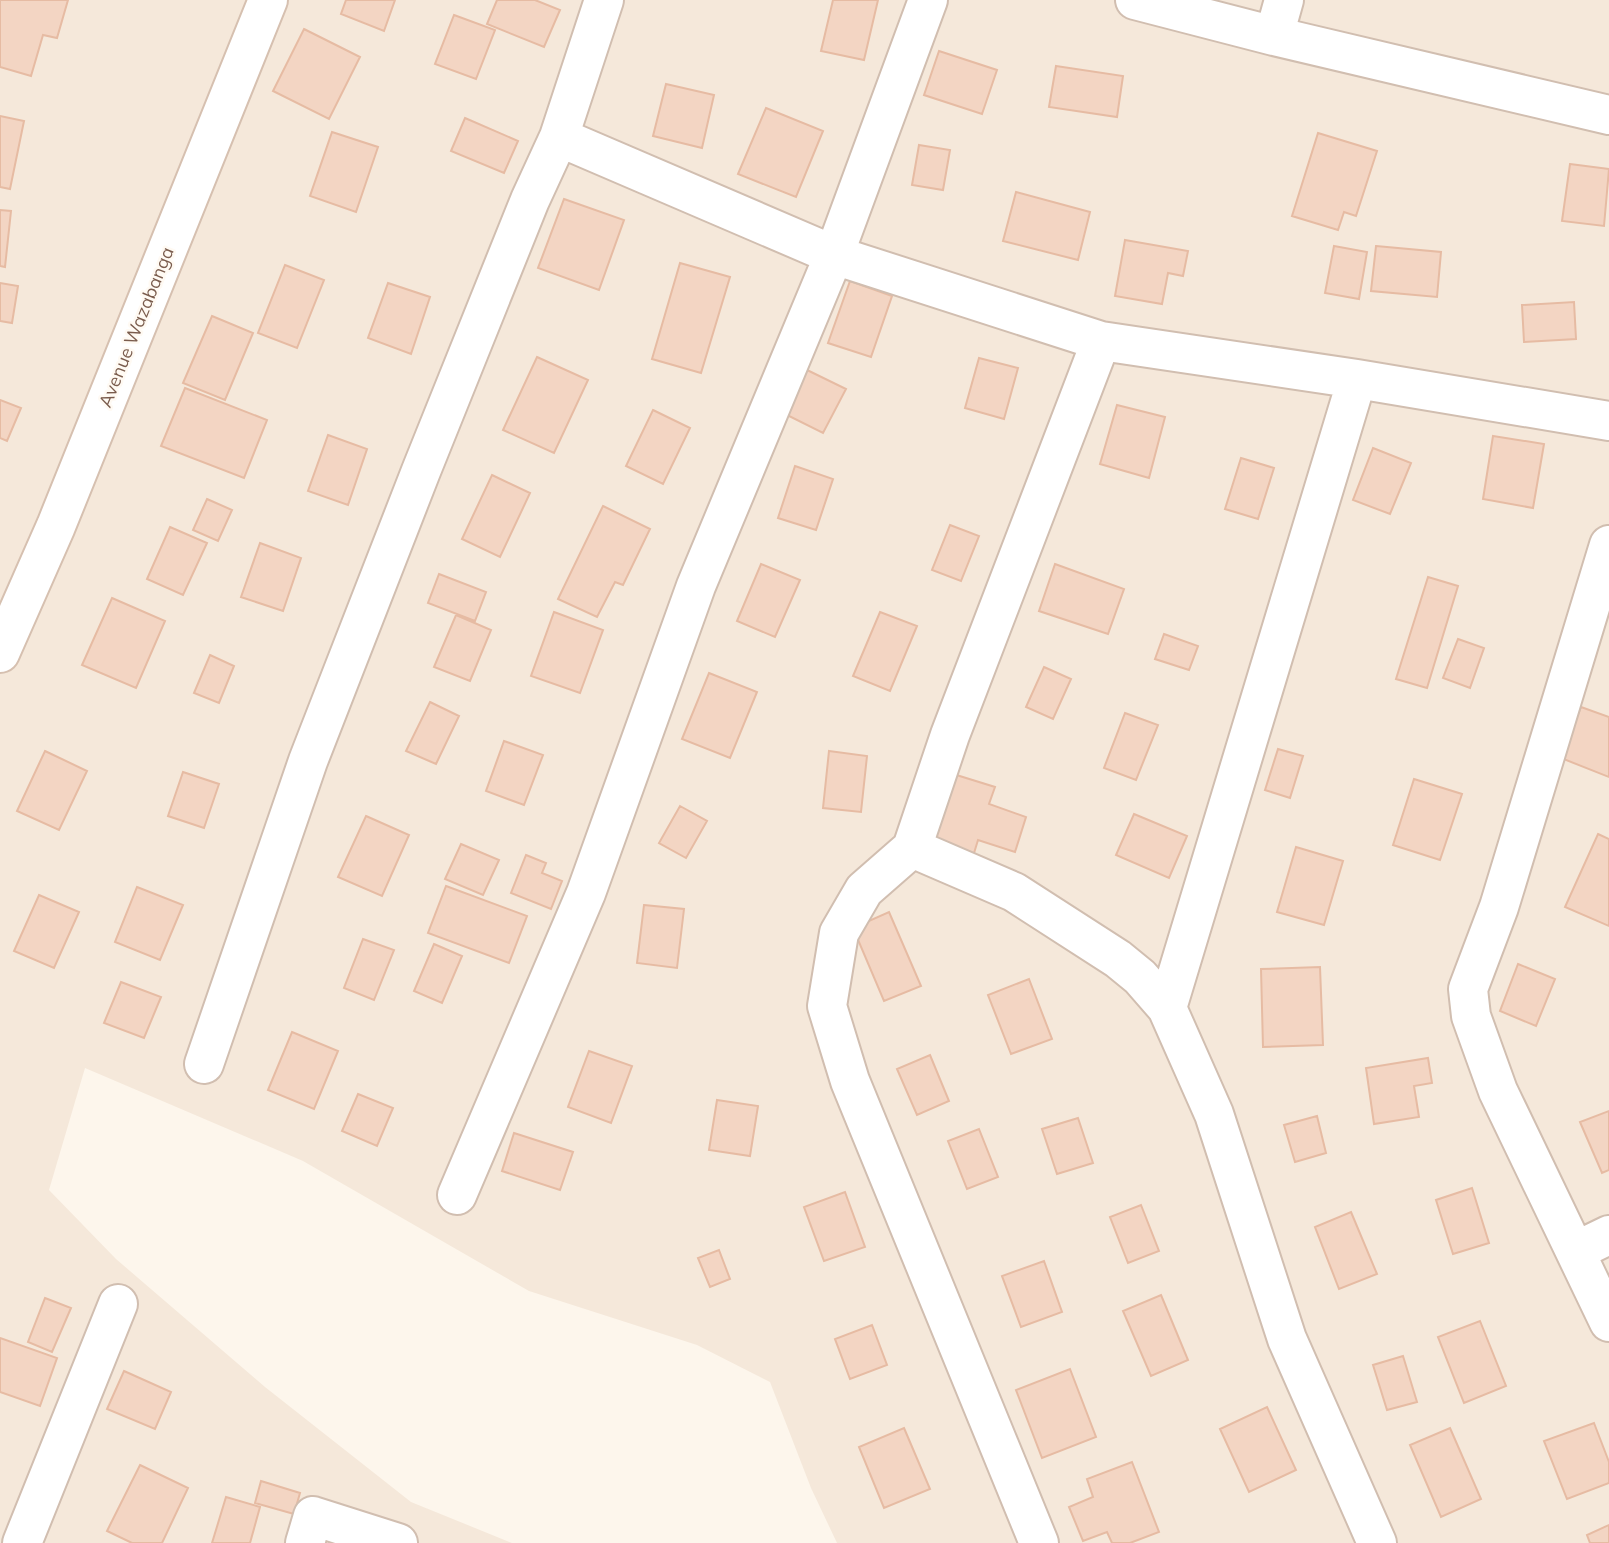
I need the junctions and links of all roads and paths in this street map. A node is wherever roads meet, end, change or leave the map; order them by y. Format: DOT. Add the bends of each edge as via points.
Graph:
graph roads {
  1 [pos="268,0"];
  2 [pos="604,0"];
  3 [pos="928,0"];
  4 [pos="1135,0"];
  5 [pos="1284,0"];
  6 [pos="1274,36"];
  7 [pos="1609,115"];
  8 [pos="559,137"];
  9 [pos="834,256"];
  10 [pos="1101,341"];
  11 [pos="1357,379"];
  12 [pos="1609,421"];
  13 [pos="1609,545"];
  14 [pos="0,653"];
  15 [pos="912,848"];
  16 [pos="1167,1008"];
  17 [pos="204,1064"];
  18 [pos="457,1195"];
  19 [pos="1593,1243"];
  20 [pos="118,1304"];
  21 [pos="1609,1322"];
  22 [pos="309,1530"];
  23 [pos="22,1543"];
  24 [pos="398,1543"];
  25 [pos="1039,1543"];
  26 [pos="1377,1543"];
  1 -- 14 [label="street, Avenue Wazabanga" via="56,526"];
  2 -- 8 [label="street"];
  3 -- 9 [label="street"];
  4 -- 6 [label="street"];
  5 -- 6 [label="street"];
  6 -- 7 [label="street"];
  8 -- 9 [label="street"];
  8 -- 17 [label="street" via="426,458 309,761"];
  9 -- 10 [label="street"];
  9 -- 18 [label="street" via="696,586 586,893"];
  10 -- 11 [label="street"];
  10 -- 15 [label="street" via="950,735"];
  11 -- 12 [label="street"];
  11 -- 16 [label="street"];
  13 -- 19 [label="street" via="1499,907 1468,989 1471,1016 1499,1091"];
  15 -- 16 [label="street" via="1014,892 1118,959"];
  15 -- 25 [label="street" via="864,890 839,933 827,1006 850,1081"];
  16 -- 26 [label="street" via="1214,1114 1287,1339"];
  19 -- 21 [label="street"];
  20 -- 23 [label="street"];
  22 -- 24 [label="street"];
}
